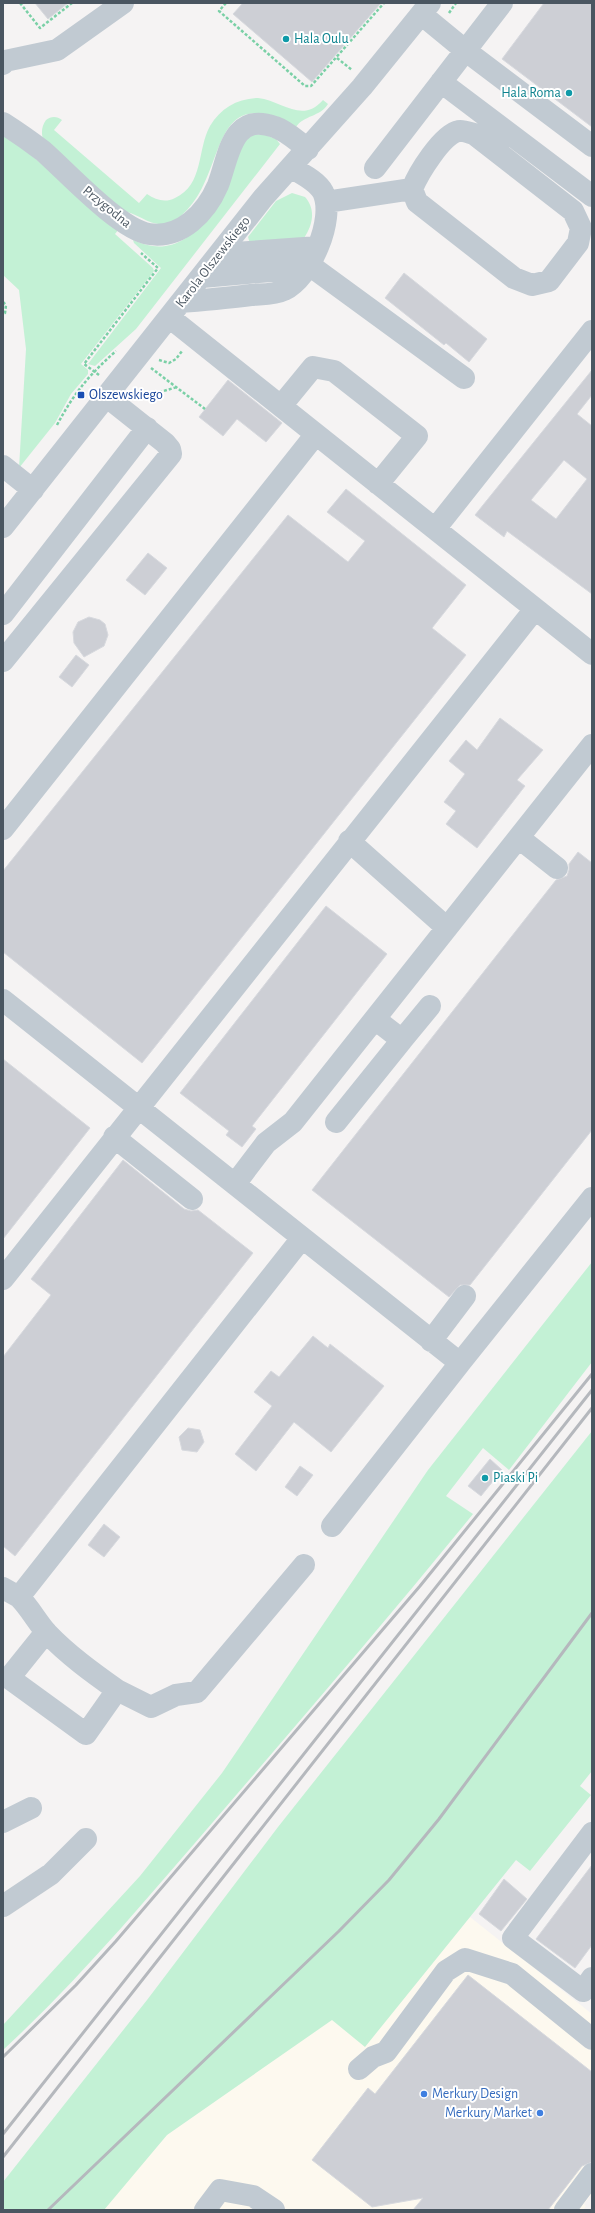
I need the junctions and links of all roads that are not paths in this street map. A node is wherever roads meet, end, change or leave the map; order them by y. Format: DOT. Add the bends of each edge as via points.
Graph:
graph roads {
  1 [pos="123,3"];
  2 [pos="502,3"];
  3 [pos="425,9"];
  4 [pos="466,50"];
  5 [pos="3,64"];
  6 [pos="441,82"];
  7 [pos="3,123"];
  8 [pos="592,146"];
  9 [pos="308,149"];
  10 [pos="292,168"];
  11 [pos="375,168"];
  12 [pos="412,189"];
  13 [pos="592,196"];
  14 [pos="326,202"];
  15 [pos="308,263"];
  16 [pos="196,284"];
  17 [pos="592,331"];
  18 [pos="464,378"];
  19 [pos="104,387"];
  20 [pos="281,406"];
  21 [pos="148,428"];
  22 [pos="316,434"];
  23 [pos="3,466"];
  24 [pos="378,484"];
  25 [pos="33,490"];
  26 [pos="3,527"];
  27 [pos="435,529"];
  28 [pos="535,608"];
  29 [pos="3,614"];
  30 [pos="592,654"];
  31 [pos="3,661"];
  32 [pos="592,745"];
  33 [pos="3,829"];
  34 [pos="519,838"];
  35 [pos="349,841"];
  36 [pos="557,868"];
  37 [pos="448,928"];
  38 [pos="3,1000"];
  39 [pos="430,1006"];
  40 [pos="375,1019"];
  41 [pos="402,1040"];
  42 [pos="138,1107"];
  43 [pos="336,1122"];
  44 [pos="114,1137"];
  45 [pos="235,1184"];
  46 [pos="592,1198"];
  47 [pos="192,1199"];
  48 [pos="302,1238"];
  49 [pos="3,1279"];
  50 [pos="465,1296"];
  51 [pos="431,1340"];
  52 [pos="460,1363"];
  53 [pos="332,1526"];
  54 [pos="304,1565"];
  55 [pos="11,1593"];
  56 [pos="46,1632"];
  57 [pos="6,1682"];
  58 [pos="117,1690"];
  59 [pos="32,1808"];
  60 [pos="3,1822"];
  61 [pos="592,1833"];
  62 [pos="86,1839"];
  63 [pos="3,1906"];
  64 [pos="592,1978"];
  65 [pos="592,2039"];
  66 [pos="359,2069"];
  67 [pos="592,2174"];
  68 [pos="206,2210"];
  69 [pos="274,2210"];
  70 [pos="565,2210"];
  1 -- 5 [label="street" via="57,50 5,61"];
  2 -- 4 [label="street"];
  3 -- 4 [label="street"];
  3 -- 9 [label="street, Karola Olszewskiego"];
  4 -- 6 [label="street"];
  4 -- 8 [label="street"];
  6 -- 11 [label="street"];
  6 -- 13 [label="street"];
  7 -- 9 [label="street, Przygodna" via="42,150 119,219 140,232 160,235 170,234 189,225 214,192 234,140 242,129 262,124 277,127"];
  9 -- 10 [label="street, Karola Olszewskiego"];
  10 -- 14 [label="street" via="320,188"];
  10 -- 16 [label="street, Karola Olszewskiego" via="264,198"];
  12 -- 12 [label="street" via="417,202 514,278 532,285 549,281 578,243 581,228 573,211 474,134 459,131 446,137 417,176"];
  12 -- 14 [label="street"];
  14 -- 15 [label="street" via="326,220"];
  15 -- 16 [label="street"];
  15 -- 16 [label="street"];
  15 -- 16 [label="street" via="283,291"];
  15 -- 18 [label="street"];
  16 -- 19 [label="street, Karola Olszewskiego"];
  16 -- 20 [label="street"];
  17 -- 27 [label="street"];
  19 -- 21 [label="street"];
  19 -- 25 [label="street, Karola Olszewskiego"];
  20 -- 22 [label="street"];
  20 -- 24 [label="street" via="313,367 334,371 417,436"];
  21 -- 29 [label="street"];
  21 -- 31 [label="street" via="169,447 169,457"];
  22 -- 24 [label="street"];
  22 -- 33 [label="street"];
  23 -- 25 [label="street"];
  24 -- 27 [label="street"];
  25 -- 26 [label="street, Karola Olszewskiego"];
  27 -- 28 [label="street"];
  28 -- 30 [label="street"];
  28 -- 35 [label="street"];
  32 -- 34 [label="street"];
  34 -- 36 [label="street"];
  34 -- 37 [label="street"];
  35 -- 37 [label="street"];
  35 -- 42 [label="street"];
  37 -- 40 [label="street"];
  38 -- 42 [label="street"];
  39 -- 41 [label="street"];
  40 -- 41 [label="street"];
  40 -- 45 [label="street" via="293,1122 266,1143"];
  41 -- 43 [label="street"];
  42 -- 44 [label="street"];
  42 -- 45 [label="street"];
  44 -- 47 [label="street"];
  44 -- 49 [label="street"];
  45 -- 48 [label="street"];
  46 -- 52 [label="street"];
  48 -- 51 [label="street"];
  48 -- 55 [label="street"];
  50 -- 51 [label="street"];
  51 -- 52 [label="street"];
  52 -- 53 [label="street"];
  54 -- 58 [label="street" via="197,1692 176,1695 151,1707"];
  55 -- 56 [label="street" via="28,1606"];
  56 -- 57 [label="street"];
  56 -- 58 [label="street"];
  57 -- 58 [label="street" via="86,1734"];
  59 -- 60 [label="street"];
  61 -- 64 [label="street" via="513,1938 583,1991"];
  62 -- 63 [label="street" via="51,1874"];
  65 -- 66 [label="street" via="512,1974 465,1959 446,1971 386,2052"];
  67 -- 70 [label="street"];
  68 -- 69 [label="street" via="220,2190 253,2196"];
}
